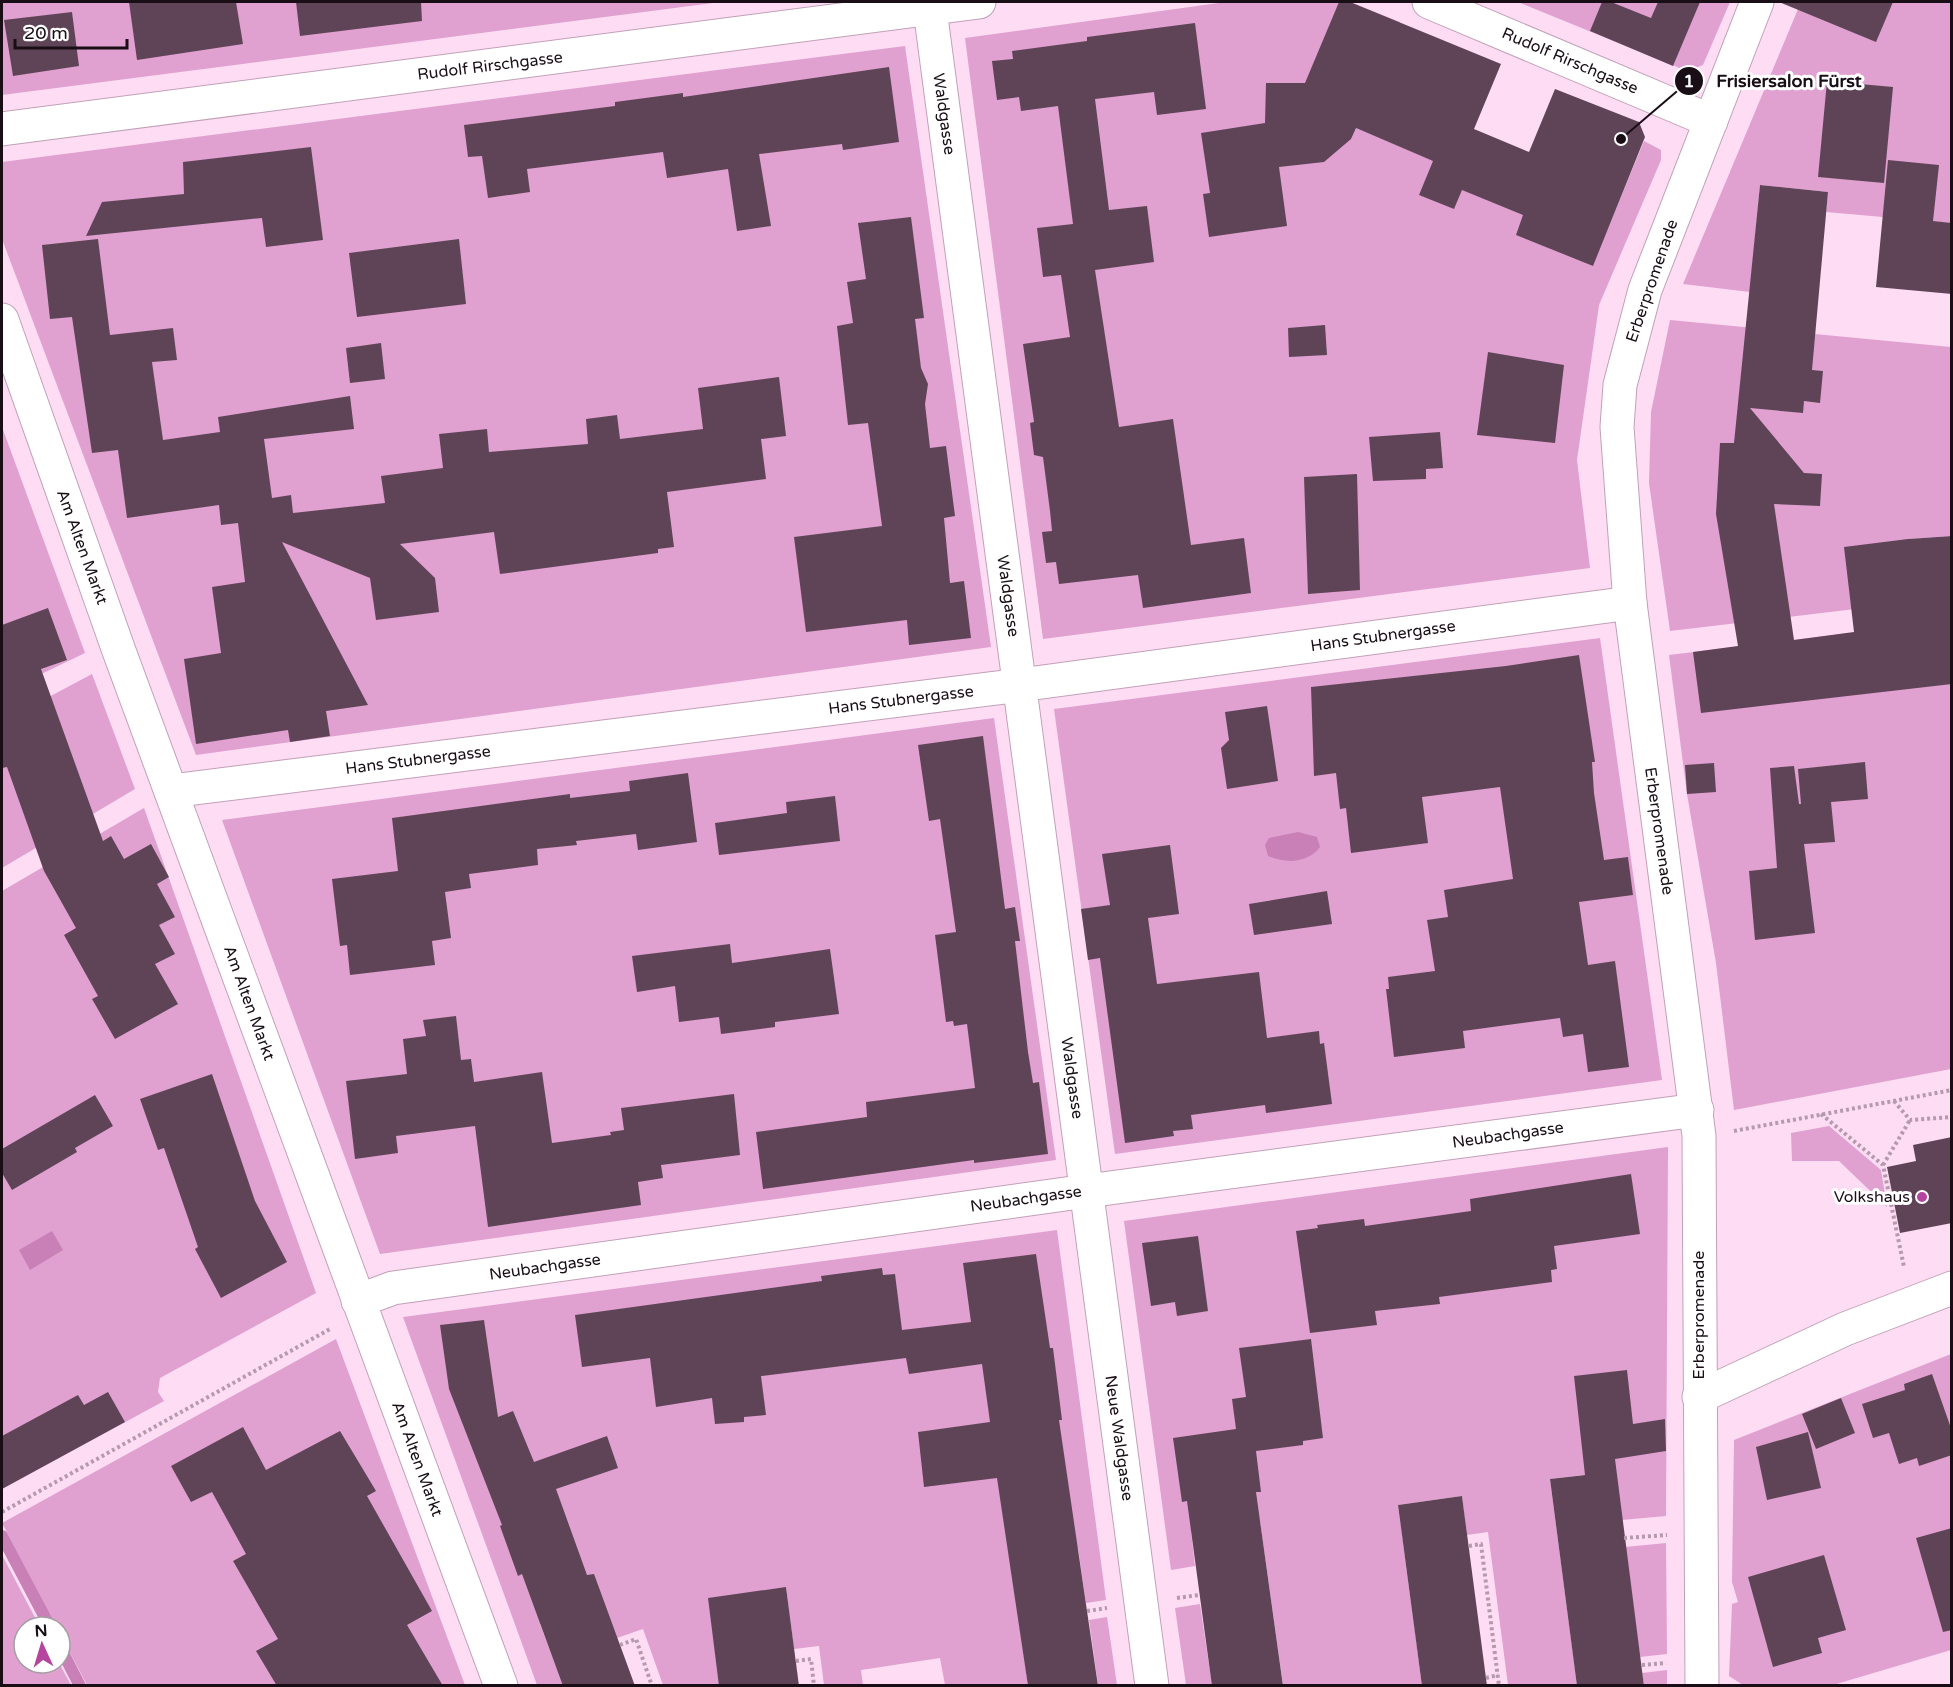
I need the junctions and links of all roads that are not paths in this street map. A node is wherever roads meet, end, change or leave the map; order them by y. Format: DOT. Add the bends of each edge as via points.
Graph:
graph roads {
  1 [pos="979,2"];
  2 [pos="1429,2"];
  3 [pos="1757,2"];
  4 [pos="929,5"];
  5 [pos="1711,121"];
  6 [pos="2,129"];
  7 [pos="2,320"];
  8 [pos="1630,603"];
  9 [pos="1020,685"];
  10 [pos="171,791"];
  11 [pos="1698,1123"];
  12 [pos="1087,1191"];
  13 [pos="1952,1288"];
  14 [pos="361,1306"];
  15 [pos="1699,1397"];
  16 [pos="501,1686"];
  17 [pos="1152,1686"];
  18 [pos="1702,1686"];
  1 -- 4 [label="street, Rudolf Rirschgasse"];
  2 -- 5 [label="street, Rudolf Rirschgasse"];
  3 -- 5 [label="street, Erberpromenade"];
  4 -- 6 [label="street, Rudolf Rirschgasse"];
  4 -- 9 [label="street, Waldgasse"];
  5 -- 8 [label="street, Erberpromenade" via="1646,290 1620,385 1617,427"];
  7 -- 10 [label="street, Am Alten Markt"];
  8 -- 9 [label="street, Hans Stubnergasse"];
  8 -- 11 [label="street, Erberpromenade"];
  9 -- 10 [label="street, Hans Stubnergasse"];
  9 -- 12 [label="street, Waldgasse"];
  10 -- 14 [label="street, Am Alten Markt"];
  11 -- 12 [label="street, Neubachgasse"];
  11 -- 15 [label="street, Erberpromenade"];
  12 -- 14 [label="street, Neubachgasse" via="393,1288"];
  12 -- 17 [label="street, Neue Waldgasse"];
  13 -- 15 [label="street" via="1845,1329"];
  14 -- 16 [label="street, Am Alten Markt"];
  15 -- 18 [label="street, Erberpromenade"];
}
